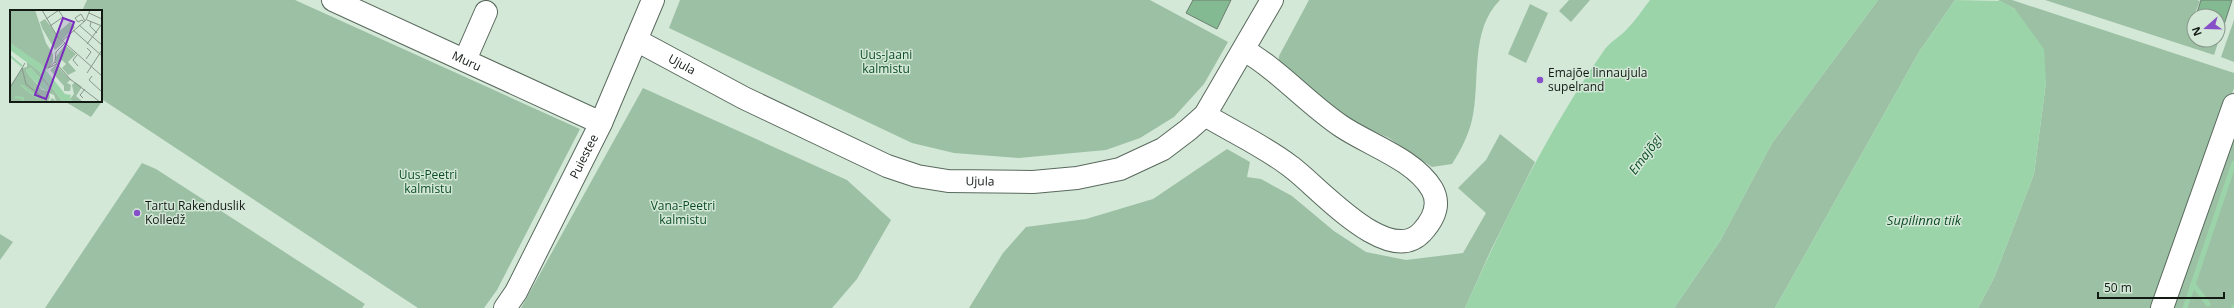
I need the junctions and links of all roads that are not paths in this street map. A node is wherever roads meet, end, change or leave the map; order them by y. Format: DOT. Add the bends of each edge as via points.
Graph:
graph roads {
  1 [pos="333,0"];
  2 [pos="653,0"];
  3 [pos="1272,0"];
  4 [pos="486,12"];
  5 [pos="636,40"];
  6 [pos="1244,50"];
  7 [pos="465,60"];
  8 [pos="2234,106"];
  9 [pos="1205,115"];
  10 [pos="601,123"];
  11 [pos="505,308"];
  12 [pos="2162,308"];
  1 -- 7 [label="main road, Muru"];
  2 -- 5 [label="main road, Puiestee"];
  3 -- 6 [label="main road, Ujula"];
  4 -- 7 [label="main road"];
  5 -- 9 [label="main road, Ujula" via="744,98 886,166 917,176 948,181 1033,182 1077,178 1120,169 1163,149"];
  5 -- 10 [label="main road, Puiestee"];
  6 -- 9 [label="main road, Ujula"];
  6 -- 9 [label="main road" via="1266,62 1341,126 1381,148 1424,177 1437,203 1432,220 1419,235 1408,240 1385,239 1374,235 1353,221 1289,165"];
  7 -- 10 [label="main road, Muru"];
  8 -- 12 [label="main road"];
  10 -- 11 [label="main road, Puiestee" via="516,292"];
}
